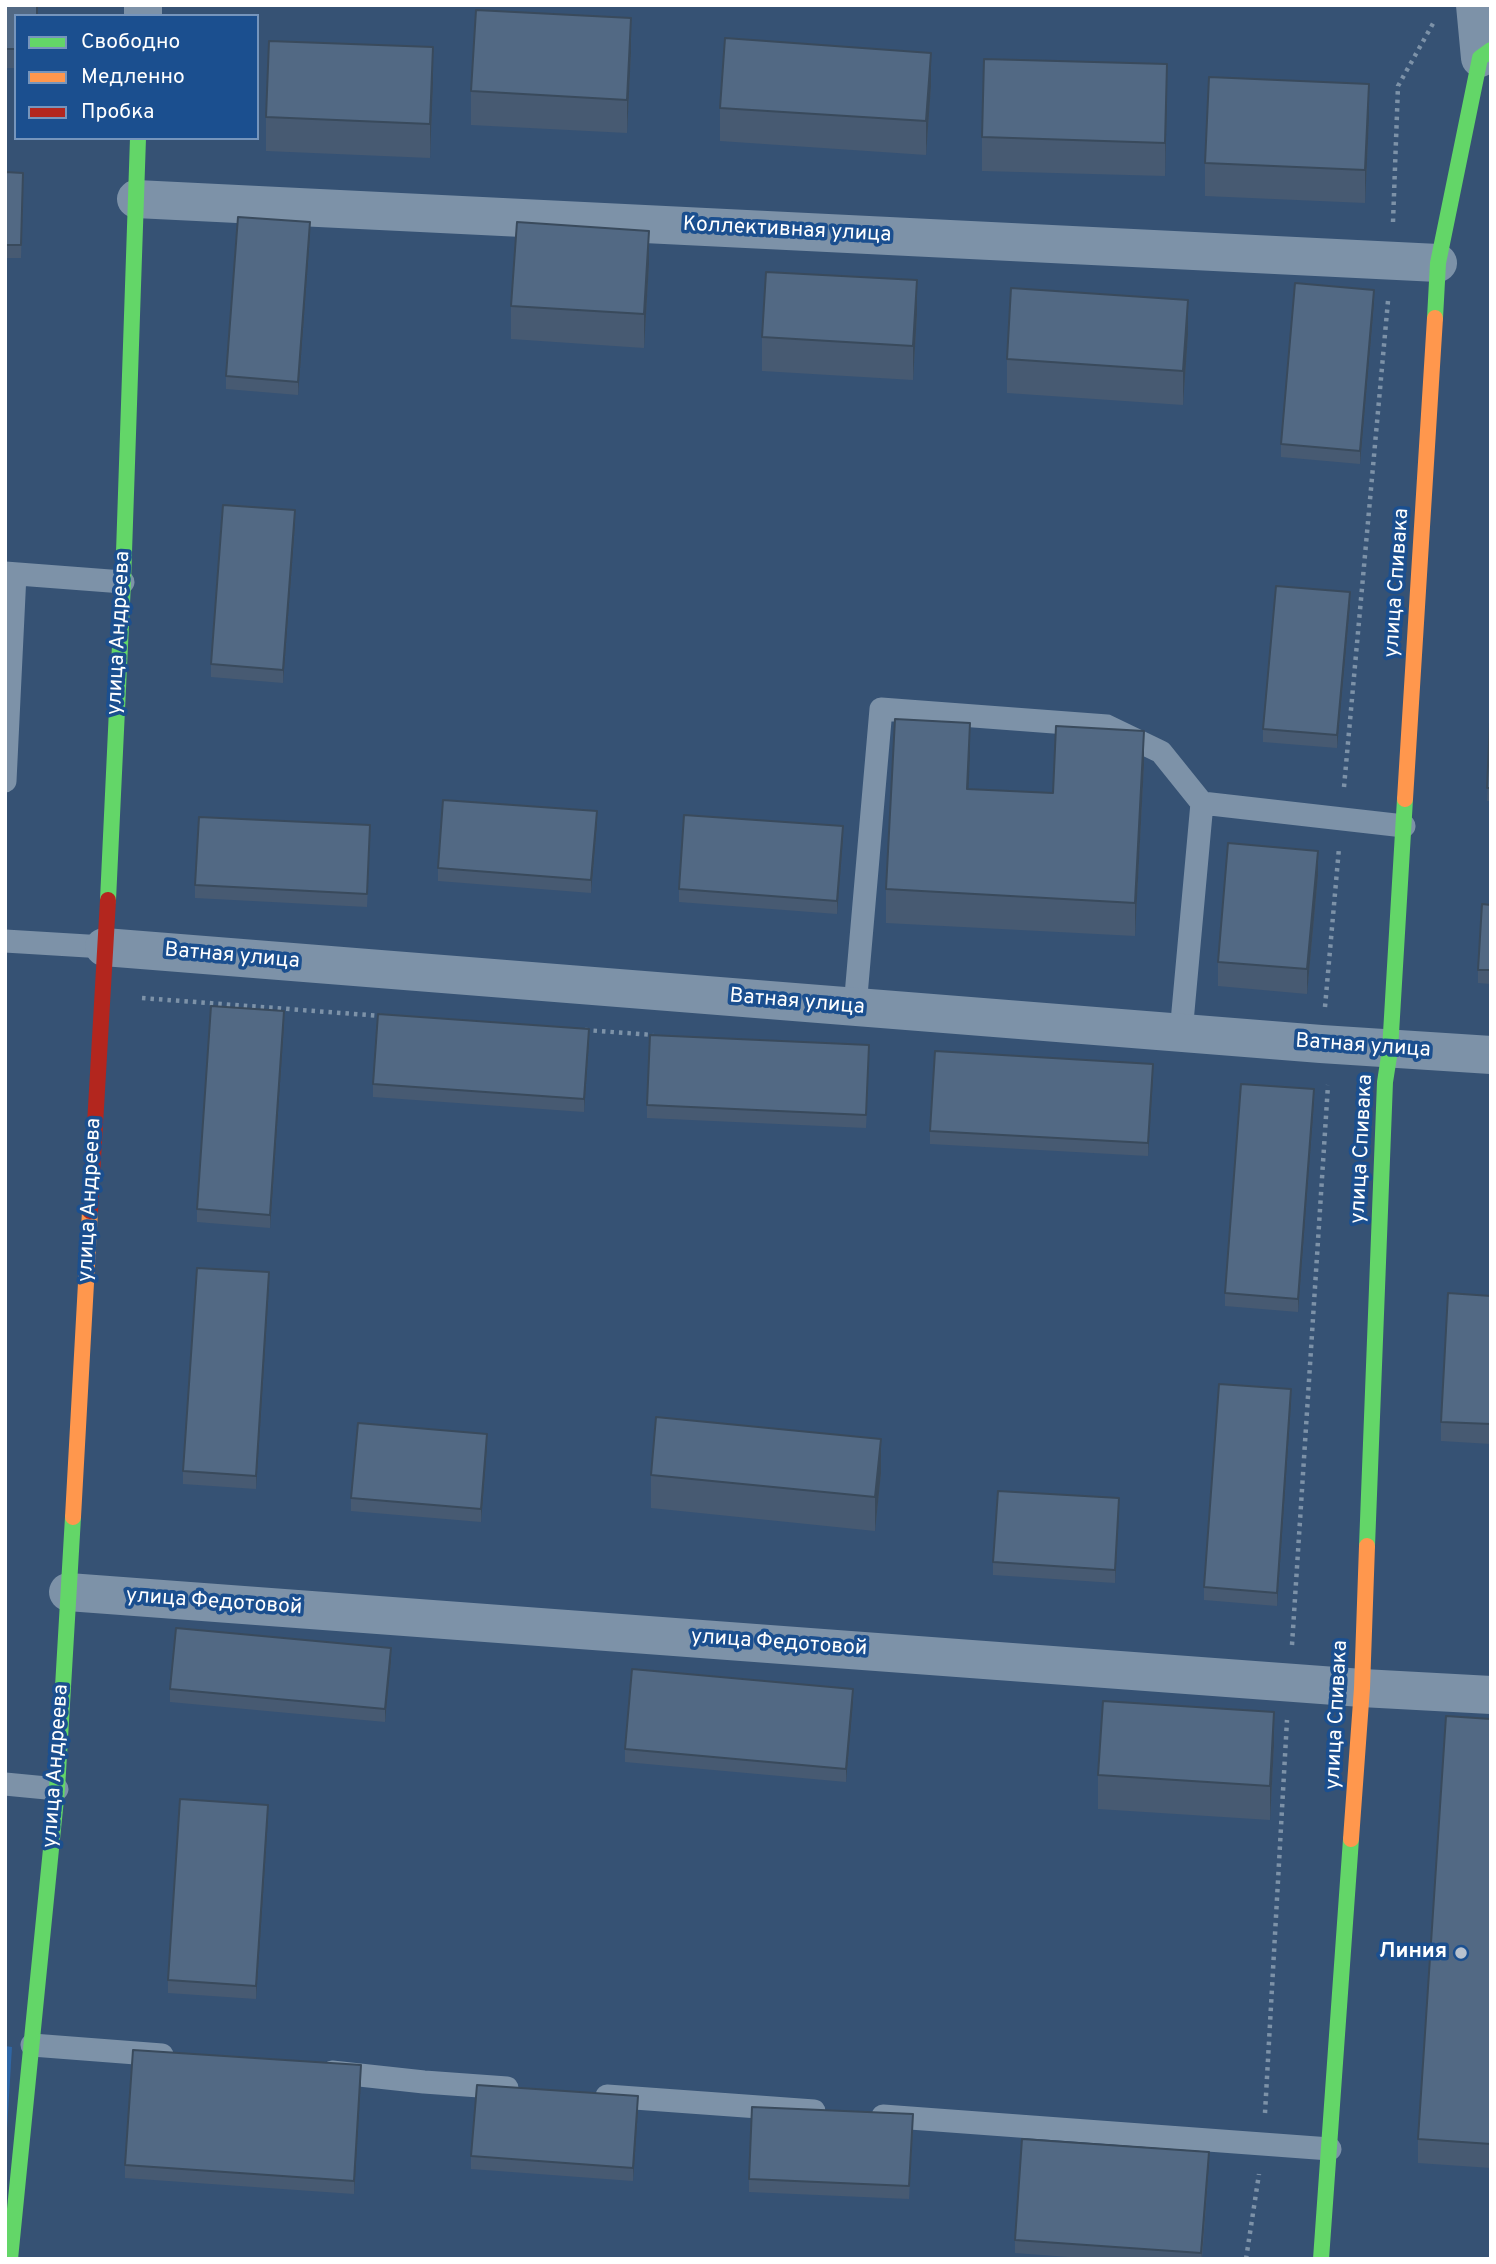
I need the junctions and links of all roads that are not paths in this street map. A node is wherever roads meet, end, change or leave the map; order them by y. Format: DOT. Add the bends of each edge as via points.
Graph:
graph roads {
  1 [pos="1475,5"];
  2 [pos="1485,54"];
  3 [pos="138,140"];
  4 [pos="136,199"];
  5 [pos="1438,263"];
  6 [pos="10,574"];
  7 [pos="123,582"];
  8 [pos="5,781"];
  9 [pos="1202,803"];
  10 [pos="1404,826"];
  11 [pos="5,941"];
  12 [pos="104,947"];
  13 [pos="855,1007"];
  14 [pos="1181,1033"];
  15 [pos="1390,1050"];
  16 [pos="1491,1055"];
  17 [pos="68,1592"];
  18 [pos="1362,1688"];
  19 [pos="1491,1695"];
  20 [pos="5,1784"];
  21 [pos="57,1788"];
  22 [pos="32,2045"];
  23 [pos="180,2057"];
  24 [pos="315,2070"];
  25 [pos="535,2091"];
  26 [pos="591,2095"];
  27 [pos="1330,2149"];
  28 [pos="10,2259"];
  29 [pos="1321,2259"];
  1 -- 2 [label="street"];
  2 -- 5 [label="street, улица Спивака"];
  3 -- 4 [label="street, улица Андреева"];
  4 -- 5 [label="street, Коллективная улица"];
  4 -- 7 [label="street, улица Андреева"];
  5 -- 10 [label="street, улица Спивака"];
  6 -- 7 [label="lane"];
  6 -- 8 [label="lane"];
  7 -- 12 [label="street, улица Андреева"];
  9 -- 10 [label="lane"];
  9 -- 13 [label="lane" via="1161,752 1107,726 881,709"];
  9 -- 14 [label="lane"];
  10 -- 15 [label="street, улица Спивака"];
  11 -- 12 [label="lane"];
  12 -- 13 [label="street, Ватная улица"];
  12 -- 17 [label="street, улица Андреева"];
  13 -- 14 [label="street, Ватная улица"];
  14 -- 15 [label="street, Ватная улица"];
  15 -- 16 [label="street, Ватная улица"];
  15 -- 18 [label="street, улица Спивака" via="1385,1082"];
  17 -- 18 [label="street, улица Федотовой"];
  17 -- 21 [label="street, улица Андреева"];
  18 -- 19 [label="street, улица Федотовой"];
  18 -- 27 [label="street, улица Спивака"];
  20 -- 21 [label="lane"];
  21 -- 22 [label="street, улица Андреева"];
  22 -- 23 [label="lane"];
  22 -- 28 [label="street, улица Андреева"];
  24 -- 25 [label="lane"];
  26 -- 27 [label="lane"];
  27 -- 29 [label="street, улица Спивака"];
}
